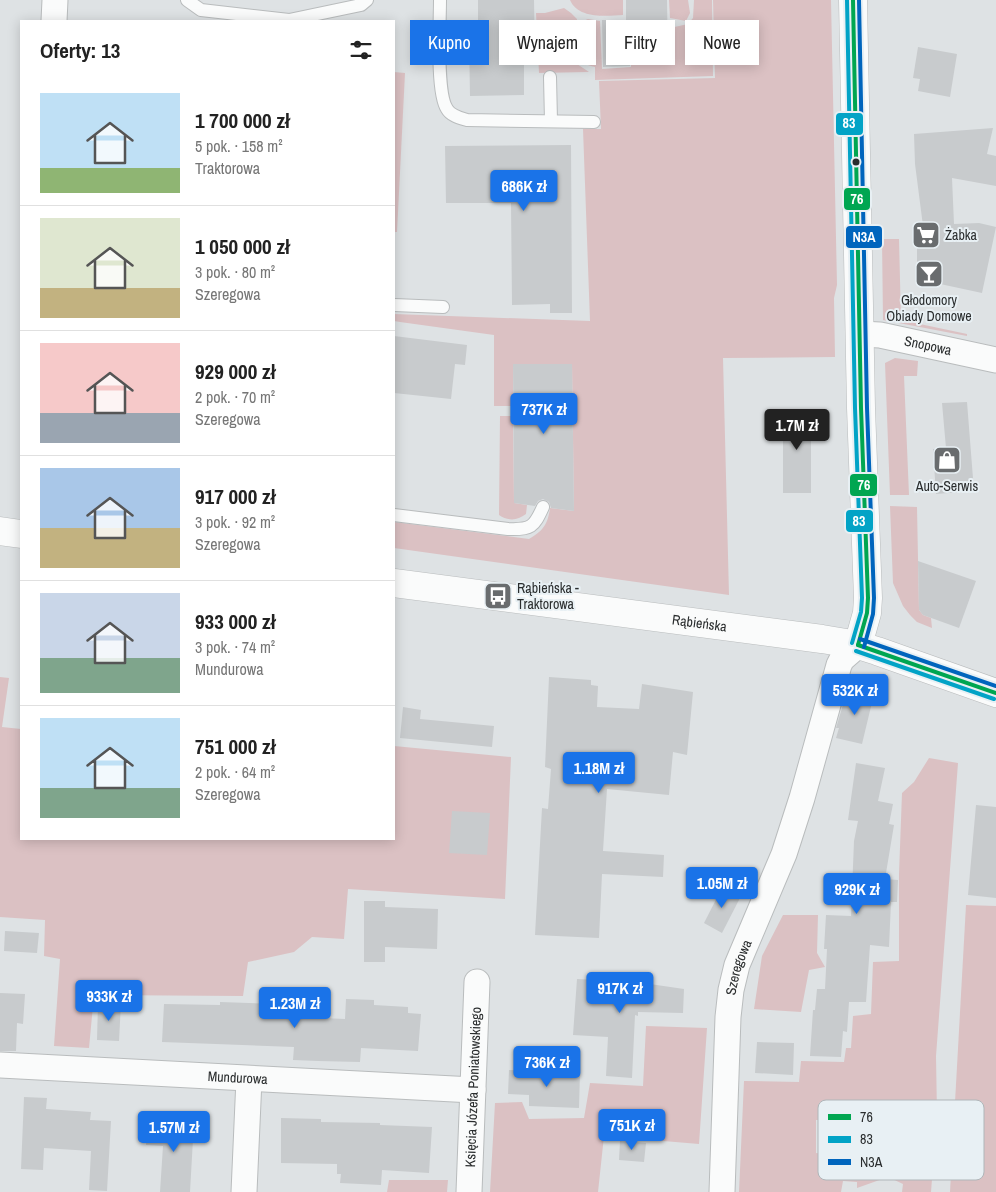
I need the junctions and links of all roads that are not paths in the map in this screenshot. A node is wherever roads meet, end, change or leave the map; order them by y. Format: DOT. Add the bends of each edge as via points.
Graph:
graph roads {
  1 [pos="55,0"];
  2 [pos="187,0"];
  3 [pos="367,0"];
  4 [pos="440,0"];
  5 [pos="853,0"];
  6 [pos="54,20"];
  7 [pos="550,77"];
  8 [pos="551,121"];
  9 [pos="594,122"];
  10 [pos="395,305"];
  11 [pos="443,307"];
  12 [pos="860,334"];
  13 [pos="996,360"];
  14 [pos="543,507"];
  15 [pos="395,515"];
  16 [pos="0,531"];
  17 [pos="20,534"];
  18 [pos="395,583"];
  19 [pos="858,645"];
  20 [pos="996,693"];
  21 [pos="477,982"];
  22 [pos="0,1066"];
  23 [pos="249,1079"];
  24 [pos="474,1090"];
  25 [pos="244,1192"];
  26 [pos="469,1192"];
  27 [pos="722,1192"];
  1 -- 6 [label="street"];
  2 -- 3 [label="lane" via="201,10 289,20 361,5"];
  4 -- 8 [label="lane" via="440,91 448,112 467,120"];
  5 -- 12 [label="main road"];
  7 -- 8 [label="lane"];
  8 -- 9 [label="lane"];
  10 -- 11 [label="lane"];
  12 -- 13 [label="street, Snopowa" via="880,335"];
  12 -- 19 [label="main road" via="868,598"];
  14 -- 15 [label="lane" via="533,525 524,530"];
  16 -- 17 [label="main road"];
  18 -- 19 [label="main road, Rąbieńska"];
  19 -- 20 [label="main road, Rąbieńska"];
  19 -- 27 [label="street, Szeregowa" via="838,665 784,854 737,965 728,1017"];
  21 -- 24 [label="street, Księcia Józefa Poniatowskiego"];
  22 -- 23 [label="street, Mundurowa"];
  23 -- 24 [label="street, Mundurowa"];
  23 -- 25 [label="street"];
  24 -- 26 [label="street, Księcia Józefa Poniatowskiego"];
}
